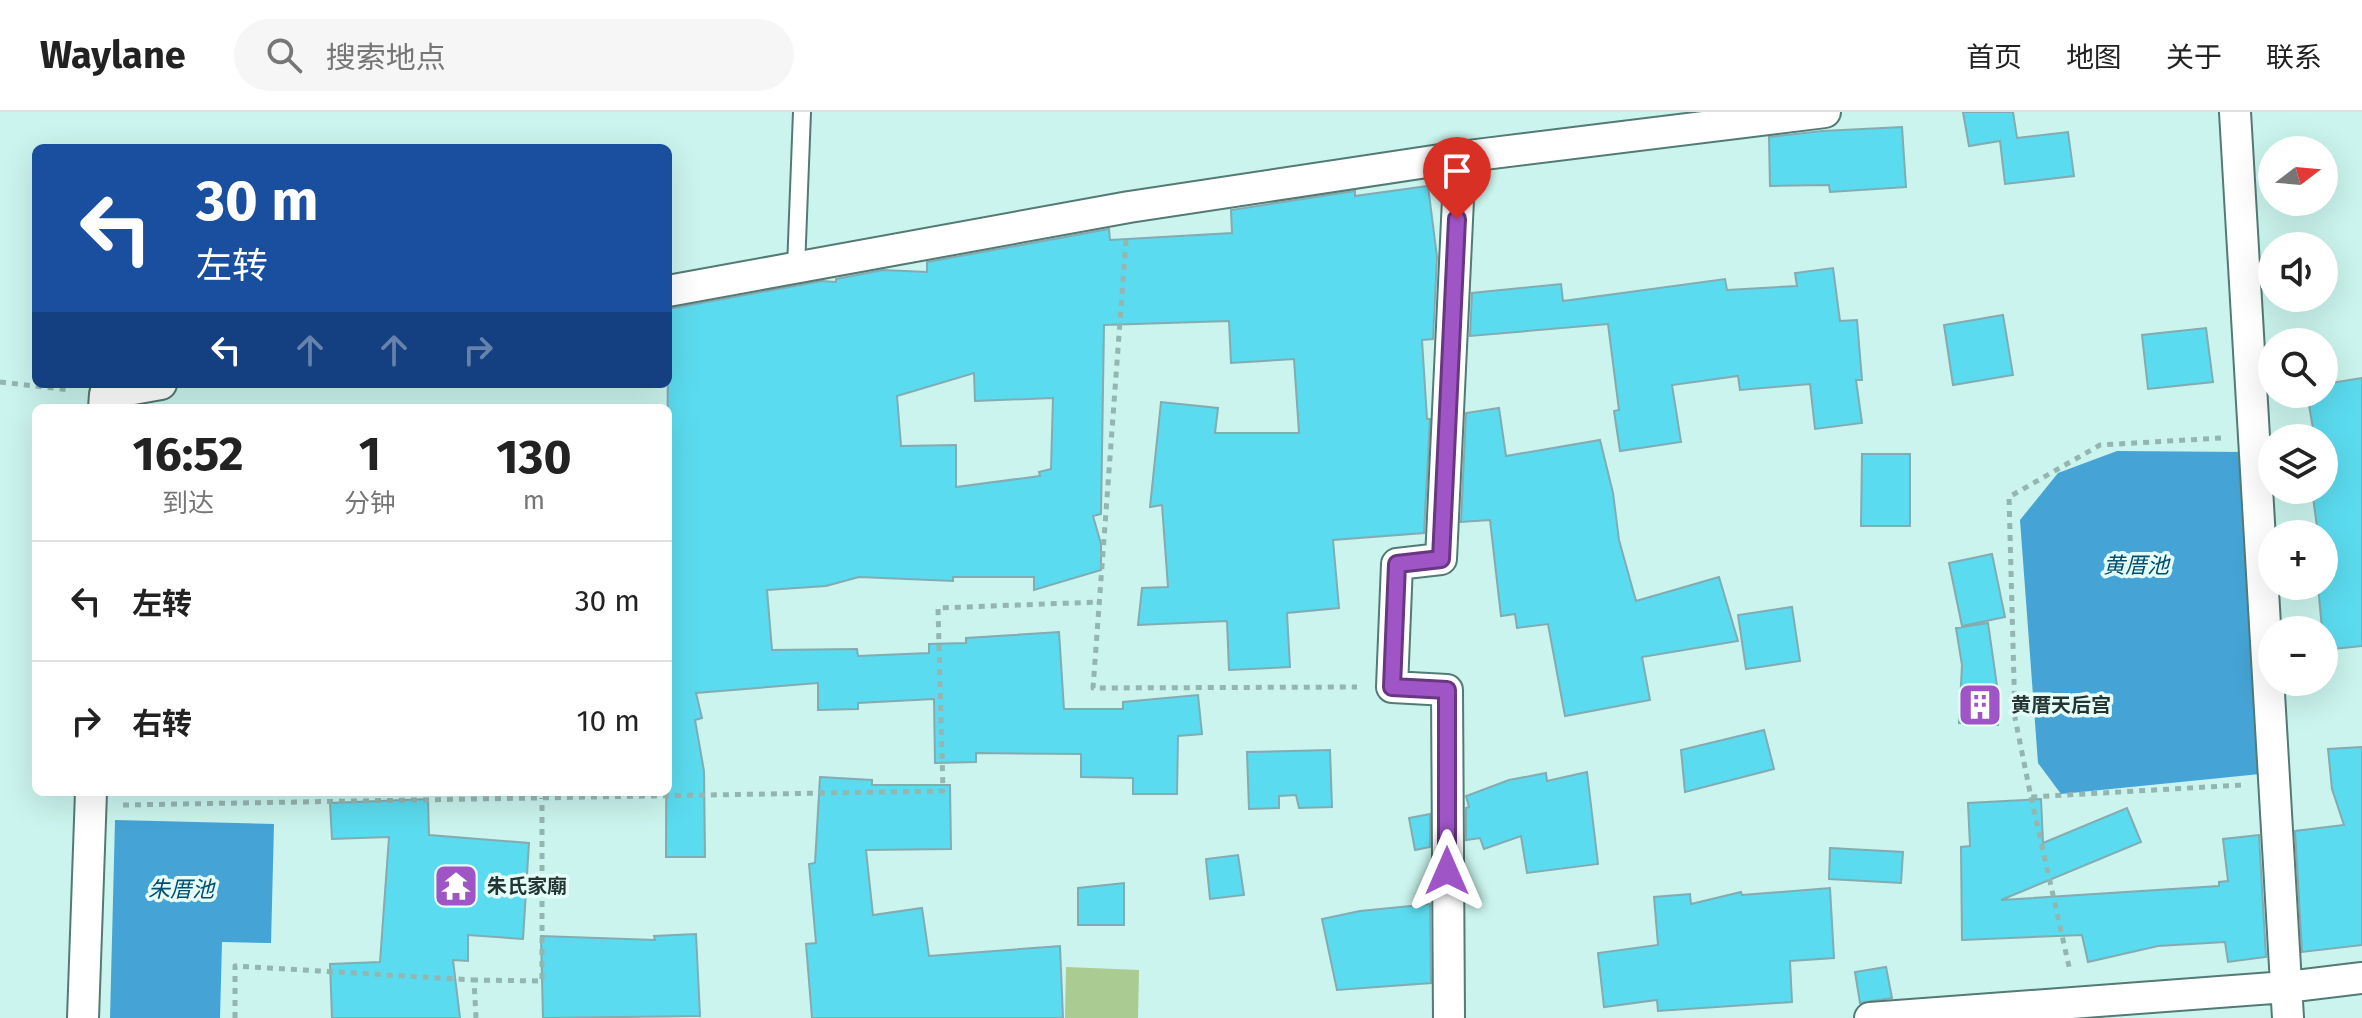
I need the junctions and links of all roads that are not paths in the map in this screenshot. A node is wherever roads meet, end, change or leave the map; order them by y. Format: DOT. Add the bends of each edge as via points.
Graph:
graph roads {
  1 [pos="802,112"];
  2 [pos="1825,112"];
  3 [pos="2235,112"];
  4 [pos="1460,157"];
  5 [pos="796,268"];
  6 [pos="672,290"];
  7 [pos="148,388"];
  8 [pos="104,401"];
  9 [pos="90,799"];
  10 [pos="2362,978"];
  11 [pos="2286,987"];
  12 [pos="83,1018"];
  13 [pos="1449,1018"];
  14 [pos="1870,1018"];
  15 [pos="2288,1018"];
  1 -- 5 [label="lane"];
  2 -- 4 [label="street"];
  3 -- 11 [label="street"];
  4 -- 5 [label="street" via="1129,207"];
  4 -- 13 [label="street" via="1441,559 1397,564 1392,687 1447,690"];
  5 -- 6 [label="street"];
  7 -- 8 [label="street"];
  9 -- 12 [label="street"];
  10 -- 11 [label="street"];
  11 -- 14 [label="street"];
  11 -- 15 [label="street"];
}
